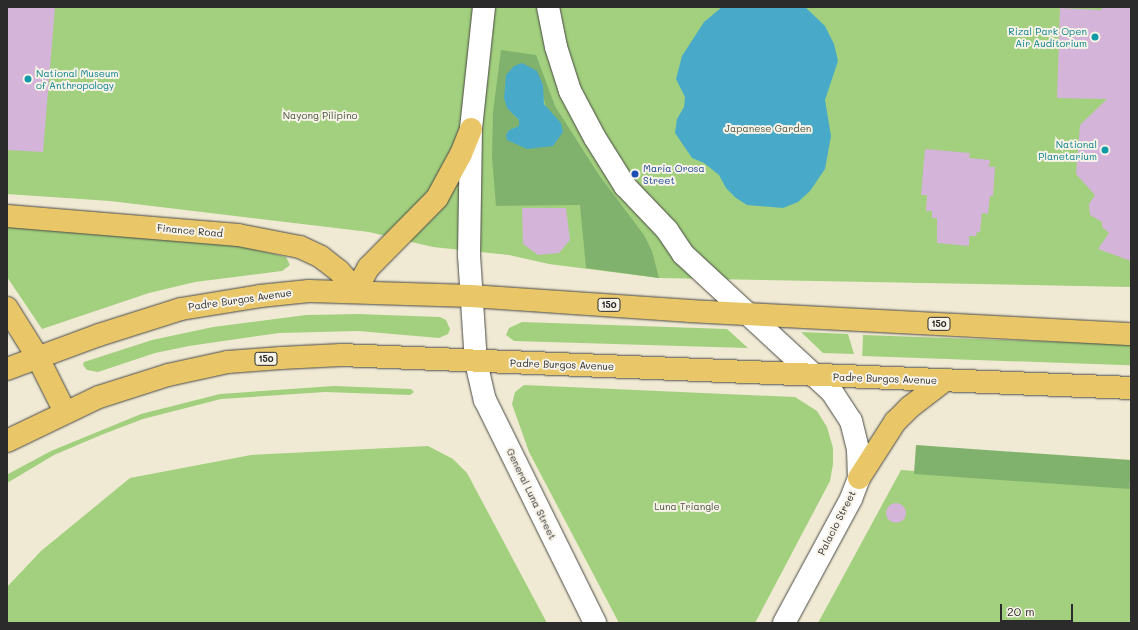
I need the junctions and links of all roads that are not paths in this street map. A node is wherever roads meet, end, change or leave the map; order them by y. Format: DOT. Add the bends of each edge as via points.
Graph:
graph roads {
  1 [pos="484,7"];
  2 [pos="548,7"];
  3 [pos="471,129"];
  4 [pos="7,216"];
  5 [pos="356,290"];
  6 [pos="471,296"];
  7 [pos="7,308"];
  8 [pos="747,314"];
  9 [pos="1131,334"];
  10 [pos="37,356"];
  11 [pos="476,362"];
  12 [pos="7,370"];
  13 [pos="815,376"];
  14 [pos="944,382"];
  15 [pos="1131,388"];
  16 [pos="65,412"];
  17 [pos="7,441"];
  18 [pos="859,478"];
  19 [pos="595,623"];
  20 [pos="784,623"];
  1 -- 3 [label="street"];
  2 -- 8 [label="street" via="556,47 570,91 624,186 667,230 683,254"];
  3 -- 5 [label="main road" via="461,154 437,198 369,267"];
  3 -- 6 [label="street"];
  4 -- 5 [label="main road, Finance Road" via="238,235 300,248 321,257 339,270"];
  5 -- 6 [label="main road, Padre Burgos Avenue / 150"];
  5 -- 10 [label="main road, Padre Burgos Avenue / 150" via="309,290 180,309"];
  6 -- 8 [label="main road, Padre Burgos Avenue / 150"];
  6 -- 11 [label="street"];
  7 -- 10 [label="main road"];
  8 -- 9 [label="main road, Padre Burgos Avenue / 150"];
  8 -- 13 [label="street, Palacio Street"];
  10 -- 12 [label="main road, Padre Burgos Avenue / 150"];
  10 -- 16 [label="main road"];
  11 -- 13 [label="main road, Padre Burgos Avenue / 150"];
  11 -- 16 [label="main road, Padre Burgos Avenue / 150" via="341,355 228,362 168,375 99,397"];
  11 -- 19 [label="street, General Luna Street" via="485,400"];
  13 -- 14 [label="main road, Padre Burgos Avenue / 150"];
  13 -- 18 [label="street, Palacio Street" via="832,392 850,421 858,450"];
  14 -- 15 [label="main road, Padre Burgos Avenue / 150"];
  14 -- 18 [label="main road" via="910,407 895,422"];
  16 -- 17 [label="main road, Padre Burgos Avenue / 150"];
  18 -- 20 [label="street, Palacio Street" via="851,499"];
}
